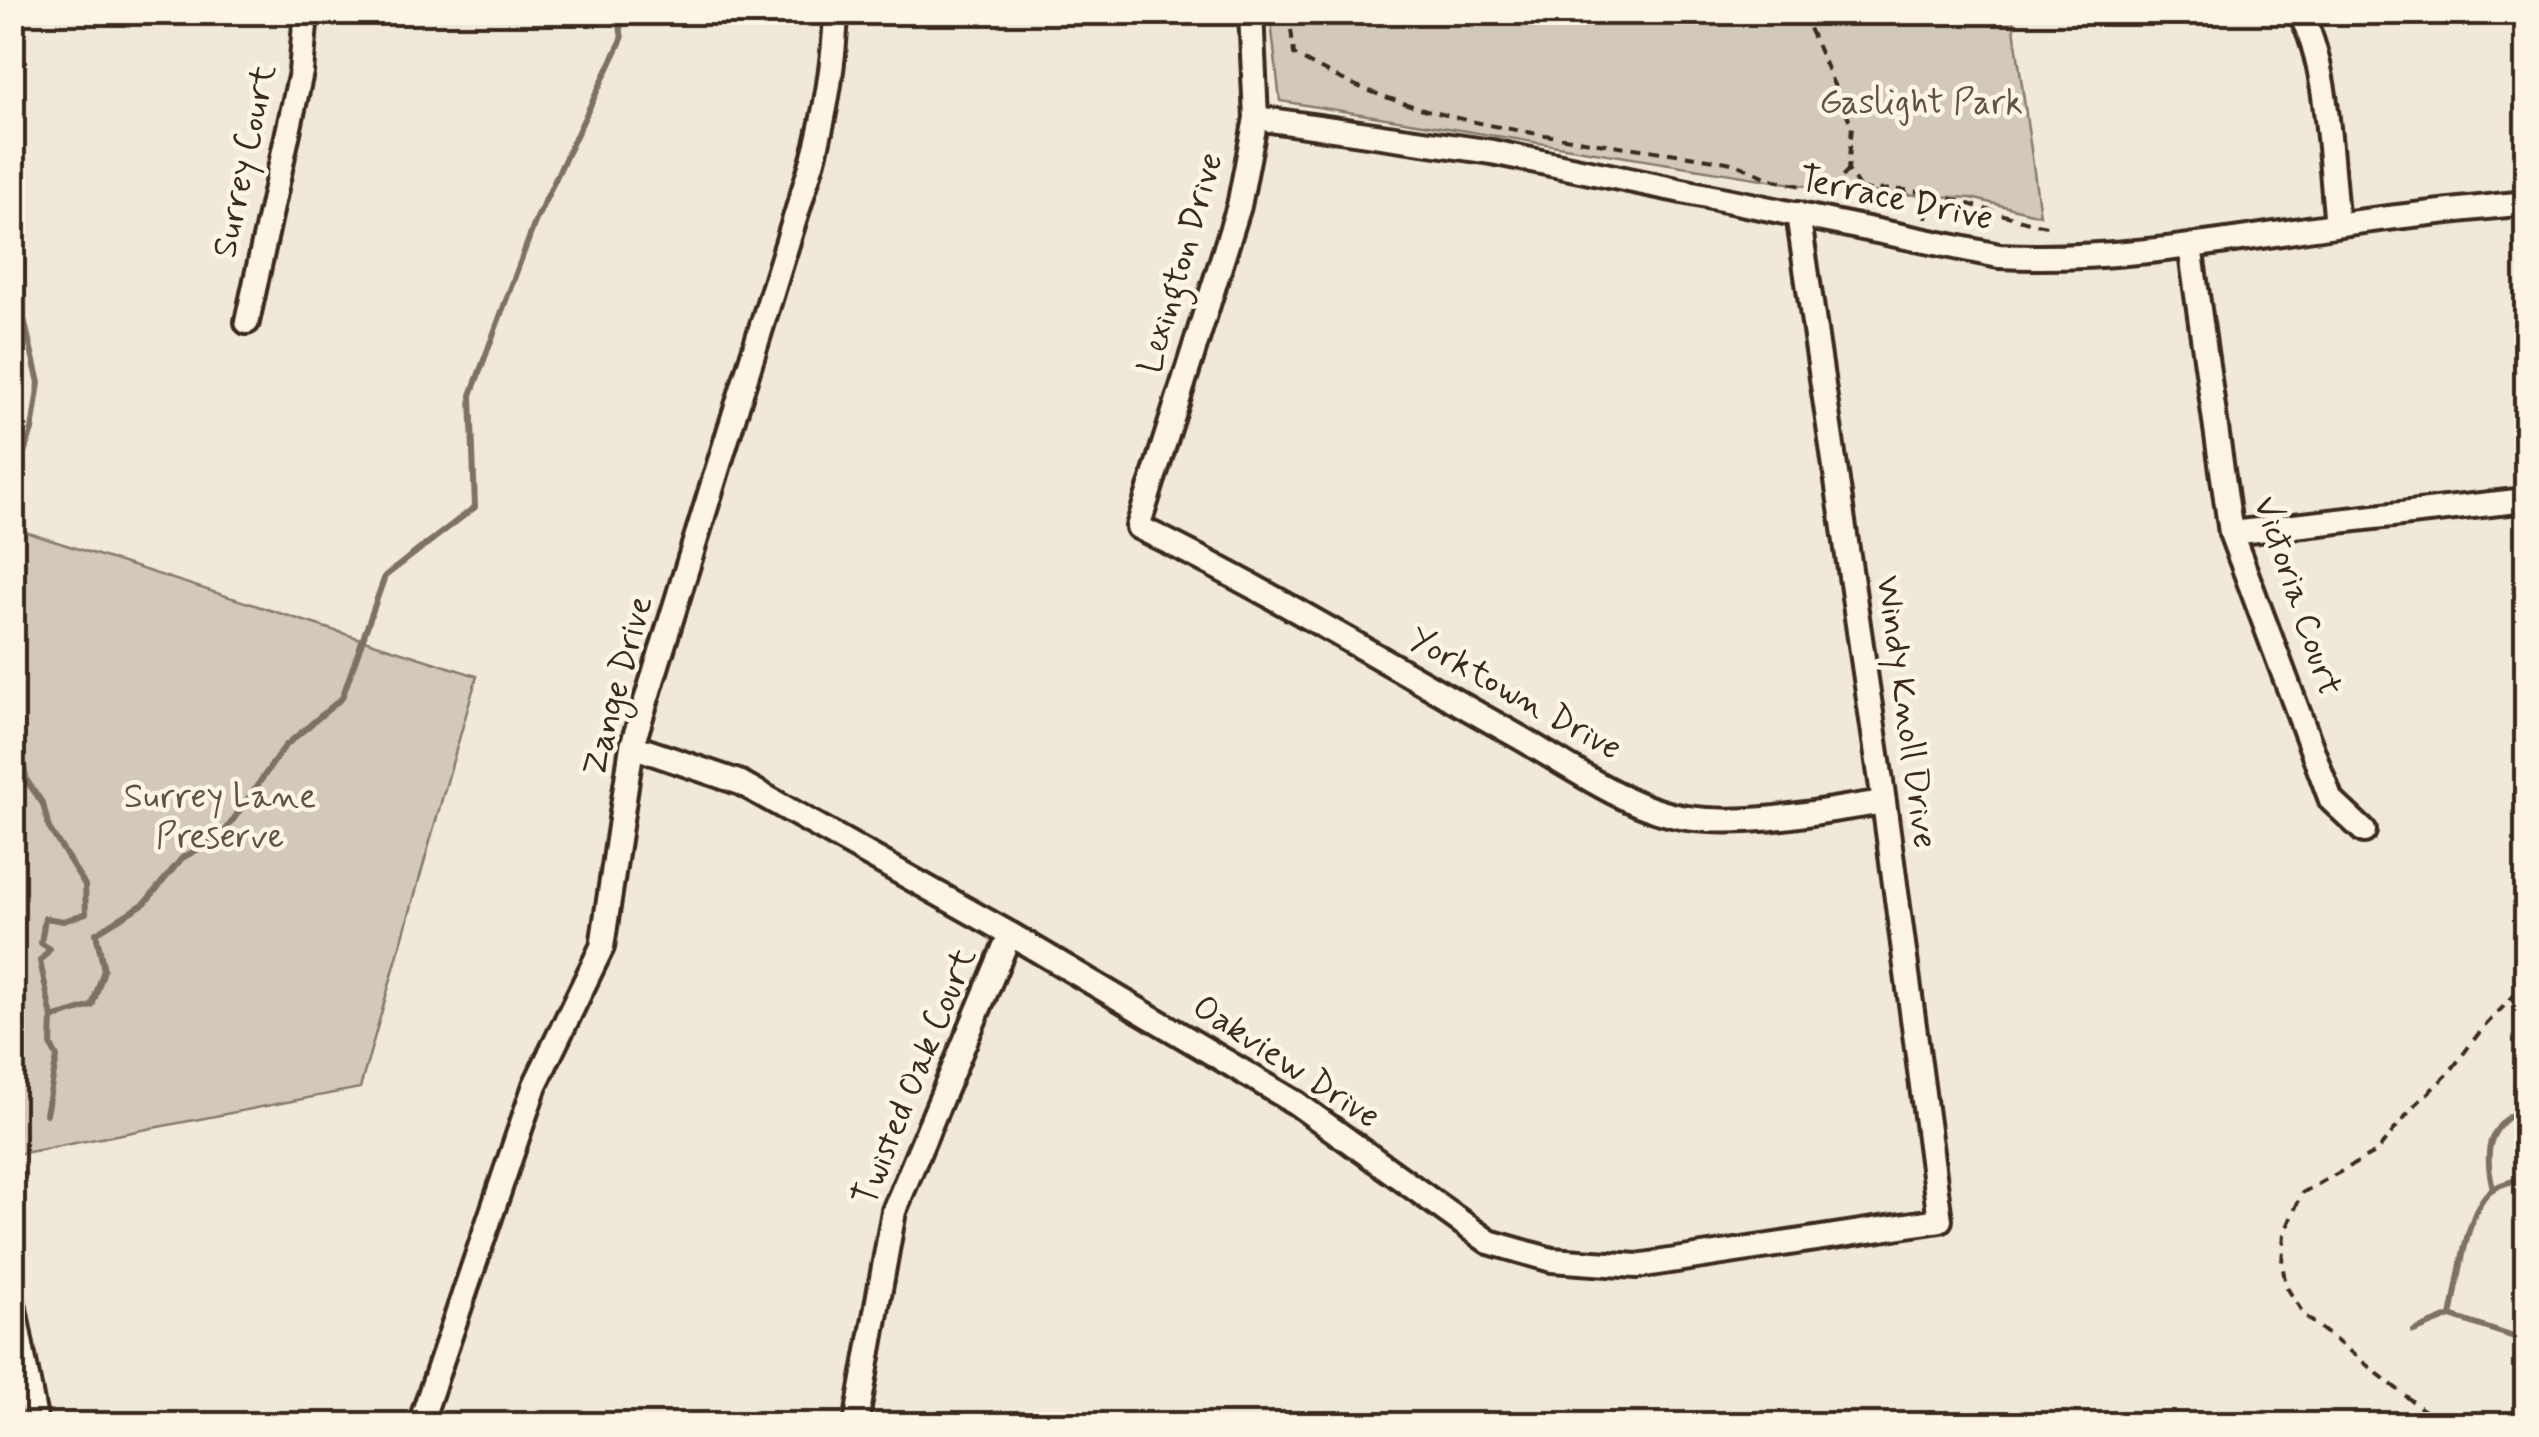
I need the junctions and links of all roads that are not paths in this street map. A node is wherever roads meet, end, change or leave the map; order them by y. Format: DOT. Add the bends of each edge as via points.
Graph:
graph roads {
  1 [pos="306,12"];
  2 [pos="836,12"];
  3 [pos="1251,12"];
  4 [pos="2299,12"];
  5 [pos="1256,118"];
  6 [pos="2526,203"];
  7 [pos="1798,214"];
  8 [pos="2337,224"];
  9 [pos="2190,246"];
  10 [pos="247,322"];
  11 [pos="2526,500"];
  12 [pos="1138,527"];
  13 [pos="2231,534"];
  14 [pos="632,746"];
  15 [pos="1884,802"];
  16 [pos="2364,831"];
  17 [pos="1010,934"];
  18 [pos="1940,1220"];
  19 [pos="12,1298"];
  20 [pos="36,1424"];
  21 [pos="420,1424"];
  22 [pos="856,1424"];
  1 -- 10 [label="street, Surrey Court" via="302,72"];
  2 -- 14 [label="street, Zange Drive" via="824,122"];
  3 -- 5 [label="street, Lexington Drive"];
  4 -- 8 [label="street" via="2321,87"];
  5 -- 7 [label="street, Terrace Drive" via="1492,152"];
  5 -- 12 [label="street, Lexington Drive" via="1239,206"];
  6 -- 8 [label="street, Terrace Drive"];
  7 -- 9 [label="street, Terrace Drive" via="1999,256 2053,259"];
  7 -- 15 [label="street, Windy Knoll Drive"];
  8 -- 9 [label="street, Terrace Drive"];
  9 -- 13 [label="street, Victoria Court"];
  11 -- 13 [label="street"];
  12 -- 15 [label="street, Yorktown Drive" via="1233,573 1656,811 1738,820"];
  13 -- 16 [label="street, Victoria Court" via="2332,800"];
  14 -- 17 [label="street, Oakview Drive" via="741,783"];
  14 -- 21 [label="street, Zange Drive" via="602,947 535,1084"];
  15 -- 18 [label="street, Windy Knoll Drive"];
  17 -- 18 [label="street, Oakview Drive" via="1296,1103 1463,1226 1517,1252 1637,1266"];
  17 -- 22 [label="street, Twisted Oak Court" via="894,1212"];
  19 -- 20 [label="street"];
}
